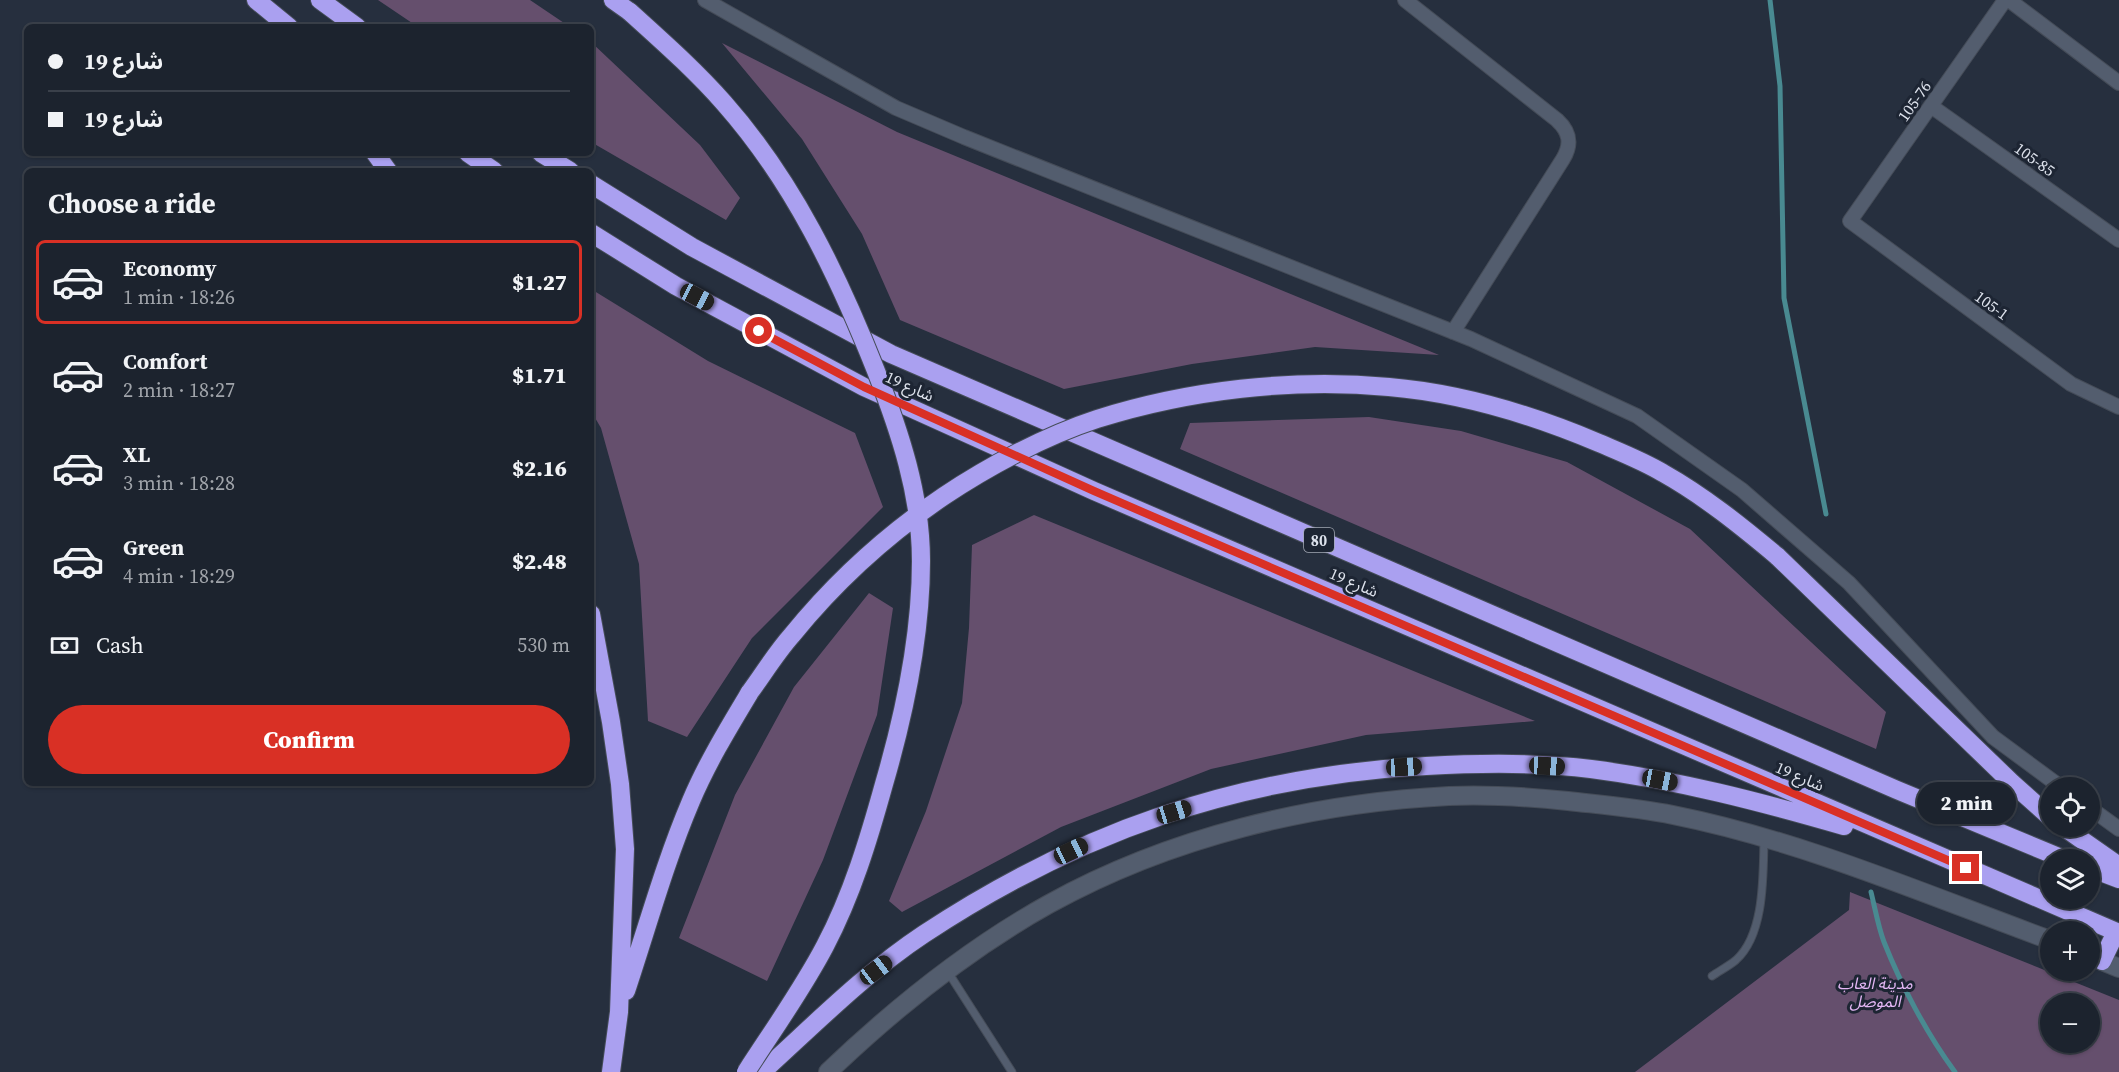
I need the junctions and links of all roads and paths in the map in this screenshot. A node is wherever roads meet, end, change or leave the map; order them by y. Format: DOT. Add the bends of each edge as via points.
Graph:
graph roads {
  1 [pos="248,0"];
  2 [pos="256,0"];
  3 [pos="320,0"];
  4 [pos="613,0"];
  5 [pos="705,0"];
  6 [pos="1405,0"];
  7 [pos="2007,0"];
  8 [pos="270,24"];
  9 [pos="285,24"];
  10 [pos="353,24"];
  11 [pos="2119,83"];
  12 [pos="1931,105"];
  13 [pos="472,156"];
  14 [pos="546,156"];
  15 [pos="490,168"];
  16 [pos="565,168"];
  17 [pos="594,186"];
  18 [pos="1850,221"];
  19 [pos="594,235"];
  20 [pos="2119,240"];
  21 [pos="1453,332"];
  22 [pos="2119,407"];
  23 [pos="594,627"];
  24 [pos="2047,777"];
  25 [pos="2040,808"];
  26 [pos="2100,815"];
  27 [pos="2119,829"];
  28 [pos="2075,837"];
  29 [pos="1764,839"];
  30 [pos="2040,849"];
  31 [pos="1924,850"];
  32 [pos="2119,866"];
  33 [pos="2100,872"];
  34 [pos="2119,879"];
  35 [pos="2118,933"];
  36 [pos="2040,936"];
  37 [pos="2100,953"];
  38 [pos="2100,960"];
  39 [pos="2119,968"];
  40 [pos="947,970"];
  41 [pos="1712,976"];
  42 [pos="619,1012"];
  43 [pos="612,1072"];
  44 [pos="746,1072"];
  45 [pos="762,1072"];
  46 [pos="828,1072"];
  47 [pos="1012,1072"];
  1 -- 8 [label="highway"];
  2 -- 9 [label="highway"];
  3 -- 10 [label="highway"];
  4 -- 44 [label="highway, bridge" via="679,57 724,104 765,154 797,204 854,316 905,451 915,494 921,559 918,625 904,704 877,809 853,882 826,944"];
  5 -- 21 [label="street" via="896,108"];
  6 -- 21 [label="street" via="1563,126 1568,134 1563,159"];
  7 -- 11 [label="street"];
  7 -- 12 [label="street, 105-76"];
  12 -- 18 [label="street, 105-76"];
  12 -- 20 [label="street, 105-85"];
  13 -- 15 [label="highway"];
  14 -- 16 [label="highway"];
  17 -- 30 [label="highway, شارع 19 / 80" via="692,246 891,354"];
  18 -- 22 [label="street, 105-1" via="2071,384"];
  19 -- 31 [label="highway, شارع 19" via="676,286 874,391 1094,491"];
  21 -- 24 [label="street" via="1637,416 1742,490 1848,583 1994,737"];
  23 -- 42 [label="highway" via="620,784 625,849"];
  25 -- 42 [label="highway, bridge" via="1778,556 1706,500 1662,472 1531,417 1434,393 1333,385 1214,393 1095,420 1021,452 943,497 832,589 790,636 750,692 716,750 691,801 667,865"];
  26 -- 27 [label="street"];
  28 -- 32 [label="highway"];
  29 -- 36 [label="main road" via="1817,854"];
  29 -- 40 [label="main road" via="1674,815 1529,797 1451,795 1305,813 1171,850 1109,873 995,936"];
  29 -- 41 [label="lane" via="1762,889 1752,939 1736,960"];
  31 -- 35 [label="highway, شارع 19"];
  31 -- 45 [label="highway" via="1718,791 1590,769 1465,764 1350,771 1279,783 1154,818 1090,842 1032,870 921,936 876,970"];
  33 -- 34 [label="highway"];
  35 -- 37 [label="highway"];
  38 -- 39 [label="main road"];
  40 -- 46 [label="main road" via="900,1006"];
  40 -- 47 [label="lane"];
  42 -- 43 [label="highway"];
}
